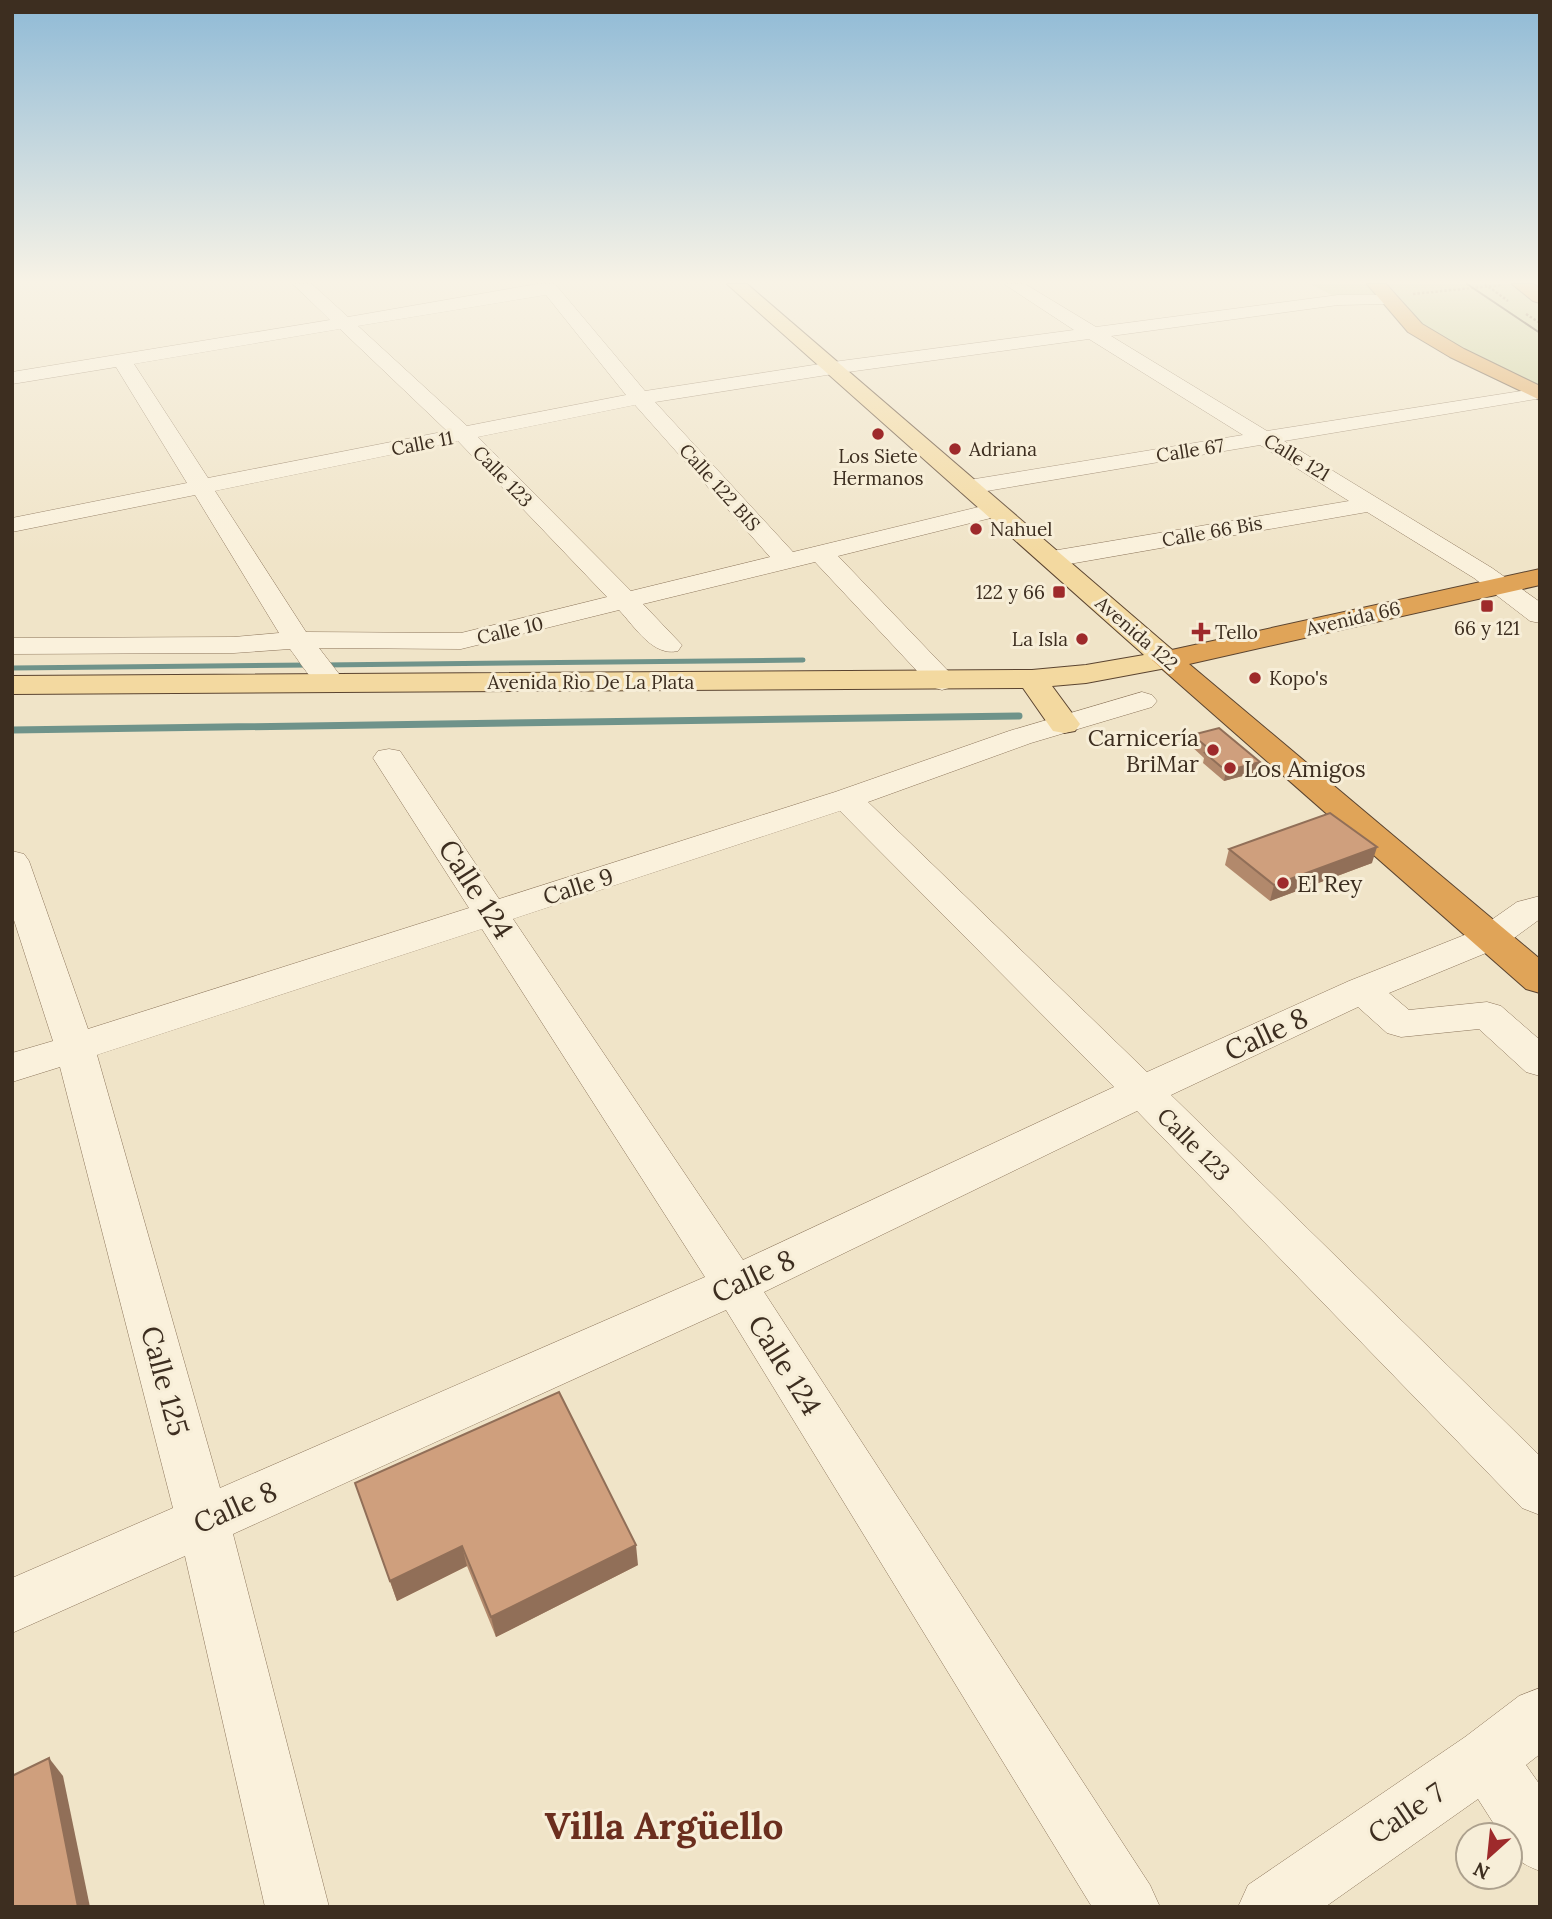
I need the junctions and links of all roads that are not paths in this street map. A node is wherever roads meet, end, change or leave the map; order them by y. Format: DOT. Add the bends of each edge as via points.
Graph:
graph roads {
  1 [pos="39,374"];
  2 [pos="131,374"];
  3 [pos="397,374"];
  4 [pos="620,374"];
  5 [pos="797,374"];
  6 [pos="839,374"];
  7 [pos="1161,374"];
  8 [pos="1501,374"];
  9 [pos="12,378"];
  10 [pos="1538,393"];
  11 [pos="640,398"];
  12 [pos="463,434"];
  13 [pos="1265,438"];
  14 [pos="202,487"];
  15 [pos="969,487"];
  16 [pos="1373,503"];
  17 [pos="995,510"];
  18 [pos="12,524"];
  19 [pos="820,552"];
  20 [pos="1052,559"];
  21 [pos="787,561"];
  22 [pos="1540,577"];
  23 [pos="1500,585"];
  24 [pos="627,602"];
  25 [pos="1540,615"];
  26 [pos="667,645"];
  27 [pos="12,646"];
  28 [pos="1167,660"];
  29 [pos="314,661"];
  30 [pos="1032,679"];
  31 [pos="942,681"];
  32 [pos="12,685"];
  33 [pos="1142,701"];
  34 [pos="1064,724"];
  35 [pos="389,758"];
  36 [pos="846,799"];
  37 [pos="12,861"];
  38 [pos="1540,907"];
  39 [pos="492,914"];
  40 [pos="1490,937"];
  41 [pos="1540,980"];
  42 [pos="1362,990"];
  43 [pos="75,1048"];
  44 [pos="1540,1062"];
  45 [pos="12,1068"];
  46 [pos="1142,1091"];
  47 [pos="735,1285"];
  48 [pos="1540,1491"];
  49 [pos="203,1521"];
  50 [pos="12,1606"];
  51 [pos="1540,1717"];
  52 [pos="1486,1758"];
  53 [pos="1540,1840"];
  54 [pos="297,1907"];
  55 [pos="1128,1907"];
  56 [pos="1270,1907"];
  1 -- 9 [label="street"];
  2 -- 14 [label="street"];
  3 -- 12 [label="street, Calle 123"];
  4 -- 11 [label="street, Calle 122 BIS"];
  5 -- 11 [label="street, Calle 11"];
  6 -- 15 [label="main road, Avenida 122"];
  7 -- 13 [label="street, Calle 121"];
  8 -- 10 [label="highway"];
  10 -- 13 [label="street, Calle 67"];
  11 -- 12 [label="street, Calle 11"];
  11 -- 21 [label="street, Calle 122 BIS"];
  12 -- 14 [label="street, Calle 11"];
  12 -- 24 [label="street, Calle 123"];
  13 -- 15 [label="street, Calle 67"];
  13 -- 16 [label="street, Calle 121"];
  14 -- 18 [label="street, Calle 11"];
  14 -- 29 [label="street"];
  15 -- 17 [label="main road, Avenida 122"];
  16 -- 20 [label="street, Calle 66 Bis"];
  16 -- 23 [label="street, Calle 121"];
  17 -- 19 [label="street, Calle 10"];
  17 -- 20 [label="main road, Avenida 122"];
  19 -- 21 [label="street, Calle 10"];
  19 -- 31 [label="street"];
  20 -- 28 [label="main road, Avenida 122"];
  21 -- 24 [label="street, Calle 10"];
  22 -- 23 [label="highway, Avenida 66"];
  23 -- 25 [label="street, Calle 121"];
  23 -- 28 [label="highway, Avenida 66"];
  24 -- 26 [label="street, Calle 123"];
  24 -- 29 [label="street, Calle 10" via="461,641"];
  27 -- 29 [label="street, Calle 10" via="234,645"];
  28 -- 30 [label="main road, Avenida Rìo De La Plata"];
  28 -- 40 [label="highway, Avenida 122"];
  29 -- 31 [label="main road, Avenida Rìo De La Plata"];
  29 -- 32 [label="main road, Avenida Rìo De La Plata"];
  30 -- 31 [label="main road, Avenida Rìo De La Plata"];
  30 -- 34 [label="main road"];
  33 -- 34 [label="street, Calle 9"];
  34 -- 36 [label="street, Calle 9"];
  35 -- 39 [label="street, Calle 124"];
  36 -- 39 [label="street, Calle 9"];
  36 -- 46 [label="street, Calle 123"];
  37 -- 43 [label="street, Calle 125"];
  38 -- 40 [label="street, Calle 8"];
  39 -- 43 [label="street, Calle 9"];
  39 -- 47 [label="street, Calle 124"];
  40 -- 41 [label="highway, Avenida 122"];
  40 -- 42 [label="street, Calle 8"];
  42 -- 44 [label="street" via="1401,1024 1487,1015"];
  42 -- 46 [label="street, Calle 8"];
  43 -- 45 [label="street, Calle 9"];
  43 -- 49 [label="street, Calle 125"];
  46 -- 47 [label="street, Calle 8"];
  46 -- 48 [label="street, Calle 123"];
  47 -- 49 [label="street, Calle 8"];
  47 -- 55 [label="street, Calle 124"];
  49 -- 50 [label="street, Calle 8"];
  49 -- 54 [label="street, Calle 125"];
  51 -- 52 [label="street, Calle 7"];
  52 -- 53 [label="street"];
  52 -- 56 [label="street, Calle 7"];
}
